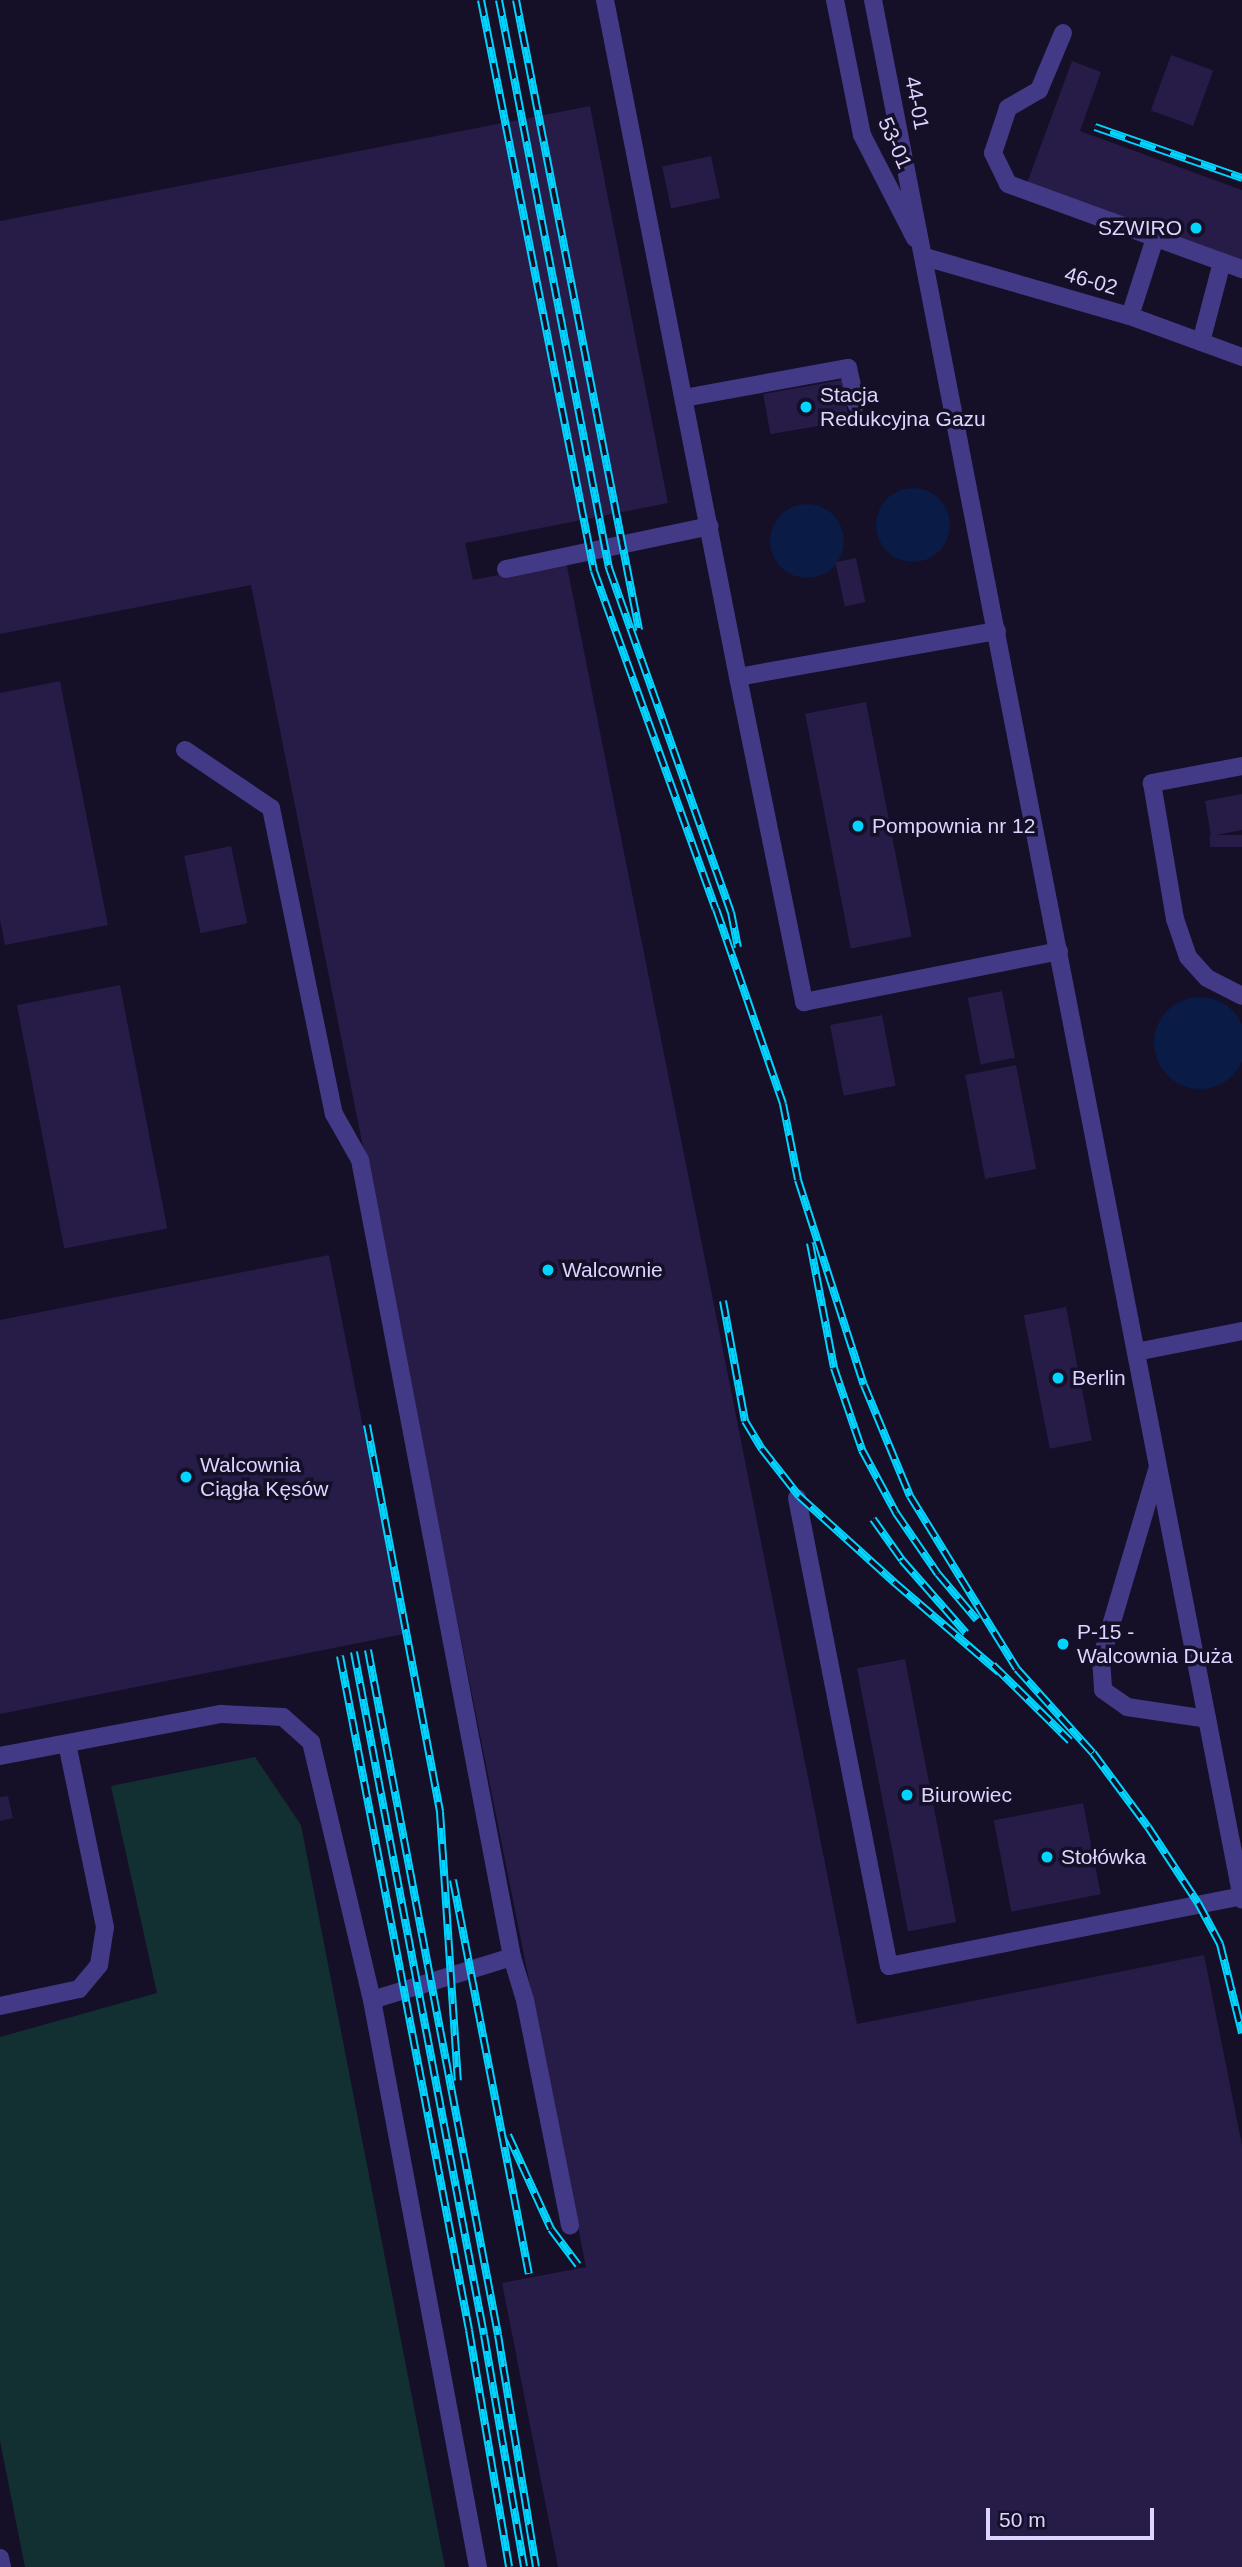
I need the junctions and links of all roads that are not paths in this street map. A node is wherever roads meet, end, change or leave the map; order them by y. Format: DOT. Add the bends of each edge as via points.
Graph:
graph roads {
  1 [pos="605,0"];
  2 [pos="835,0"];
  3 [pos="873,0"];
  4 [pos="1063,33"];
  5 [pos="1154,238"];
  6 [pos="925,257"];
  7 [pos="1222,262"];
  8 [pos="1242,269"];
  9 [pos="1130,316"];
  10 [pos="1201,342"];
  11 [pos="1242,357"];
  12 [pos="684,398"];
  13 [pos="856,404"];
  14 [pos="710,526"];
  15 [pos="506,569"];
  16 [pos="997,631"];
  17 [pos="738,677"];
  18 [pos="185,750"];
  19 [pos="1242,766"];
  20 [pos="1059,951"];
  21 [pos="1242,996"];
  22 [pos="1242,1331"];
  23 [pos="1136,1352"];
  24 [pos="1158,1467"];
  25 [pos="797,1498"];
  26 [pos="1207,1719"];
  27 [pos="67,1744"];
  28 [pos="0,1756"];
  29 [pos="1242,1897"];
  30 [pos="512,1957"];
  31 [pos="372,2000"];
  32 [pos="0,2006"];
  33 [pos="570,2226"];
  34 [pos="0,2558"];
  35 [pos="2,2567"];
  36 [pos="478,2567"];
  1 -- 12 [label="lane"];
  2 -- 6 [label="lane, 53-01" via="862,135"];
  3 -- 6 [label="lane, 44-01"];
  4 -- 5 [label="lane" via="1038,90 1008,108 993,153 1007,184"];
  5 -- 7 [label="lane"];
  5 -- 9 [label="lane"];
  6 -- 9 [label="lane, 46-02"];
  6 -- 16 [label="lane, 44-01"];
  7 -- 8 [label="lane"];
  7 -- 10 [label="lane"];
  9 -- 10 [label="lane, 46-02"];
  10 -- 11 [label="lane, 46-02"];
  12 -- 13 [label="lane" via="848,368"];
  12 -- 14 [label="lane"];
  14 -- 15 [label="lane"];
  14 -- 17 [label="lane"];
  16 -- 17 [label="lane"];
  16 -- 20 [label="lane, 44-01"];
  17 -- 20 [label="lane" via="804,1002"];
  18 -- 30 [label="lane" via="271,808 334,1114 360,1160"];
  19 -- 21 [label="lane" via="1152,783 1175,919 1188,957 1207,978"];
  20 -- 23 [label="lane, 44-01"];
  22 -- 23 [label="lane"];
  23 -- 24 [label="lane, 44-01"];
  24 -- 26 [label="lane, 44-01"];
  24 -- 26 [label="lane" via="1101,1659 1103,1690 1127,1707"];
  25 -- 29 [label="lane" via="889,1966"];
  26 -- 29 [label="lane, 44-01"];
  27 -- 28 [label="lane"];
  27 -- 31 [label="lane" via="221,1714 283,1717 311,1742"];
  27 -- 32 [label="lane" via="105,1927 99,1965 79,1989"];
  30 -- 31 [label="lane"];
  30 -- 33 [label="lane" via="525,2000"];
  31 -- 36 [label="lane"];
  34 -- 35 [label="lane"];
}
